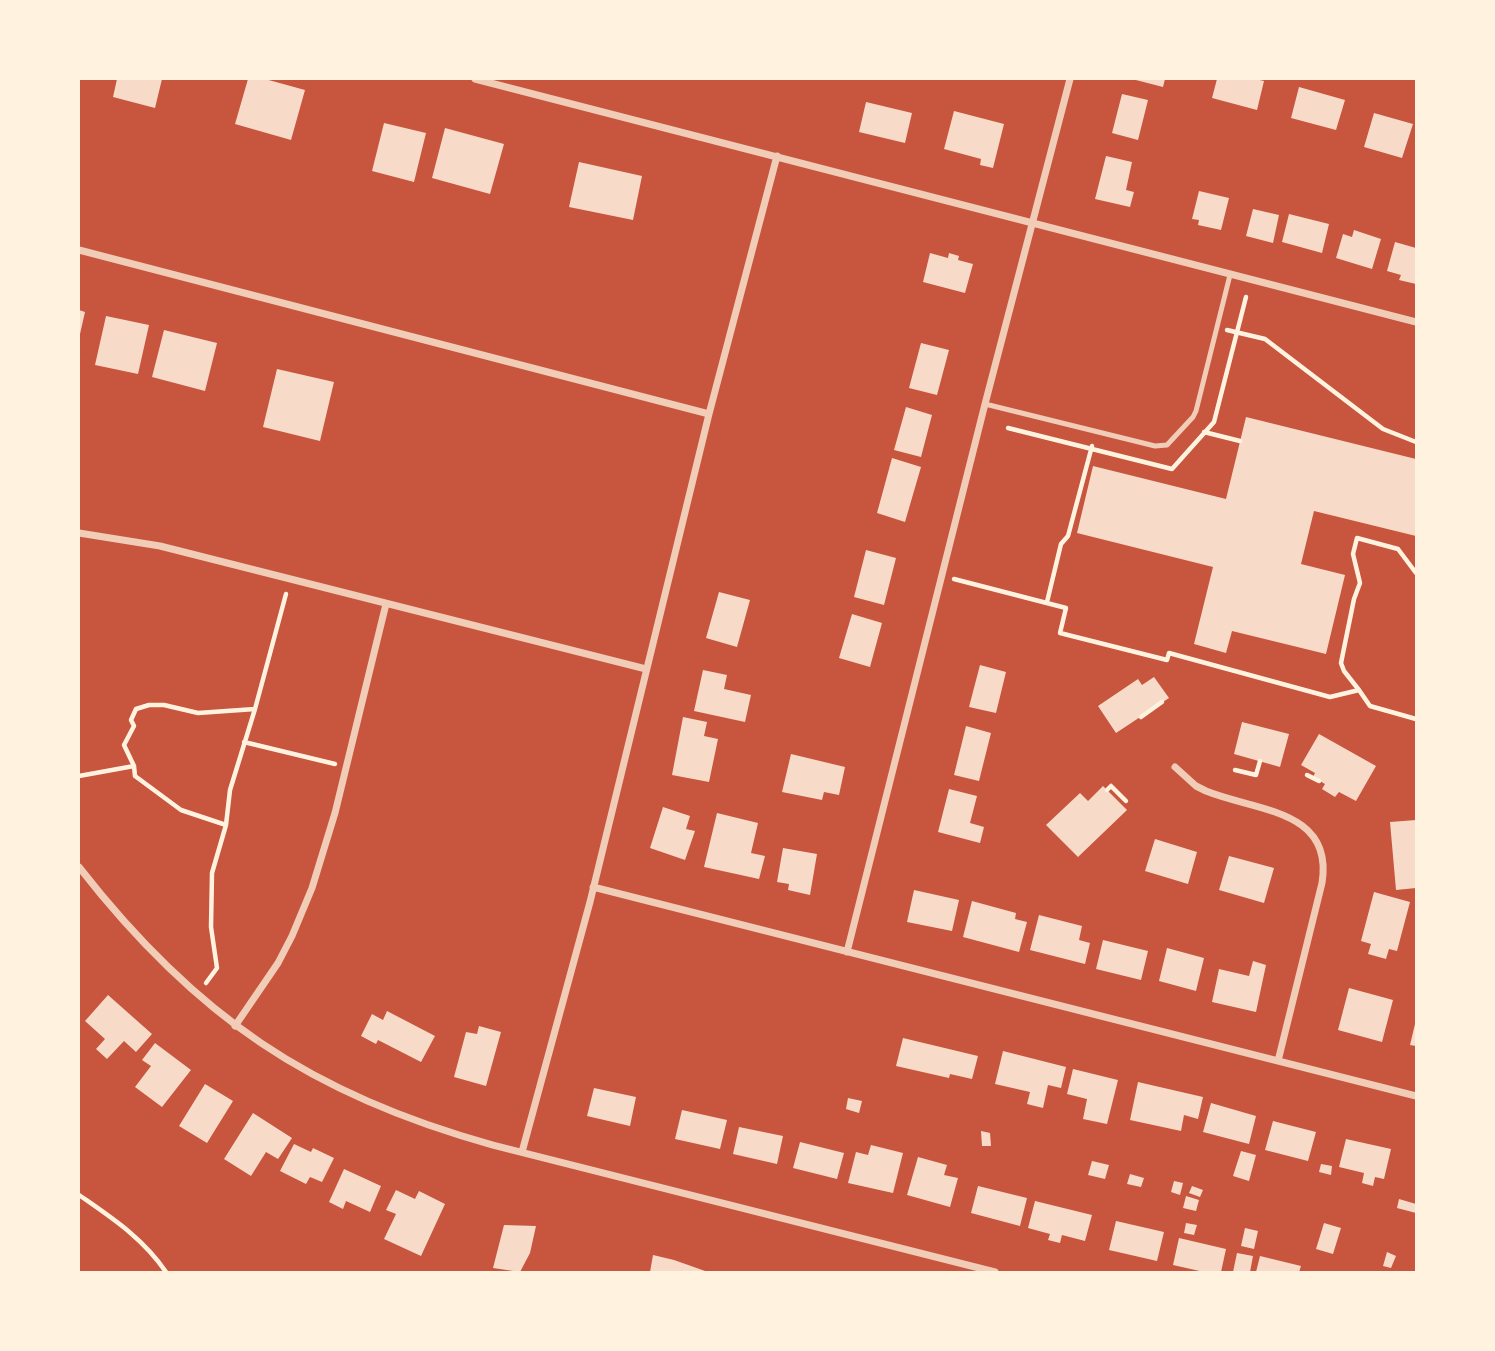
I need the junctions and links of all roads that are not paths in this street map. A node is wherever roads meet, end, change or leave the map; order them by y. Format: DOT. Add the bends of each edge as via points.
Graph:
graph roads {
  1 [pos="475,79"];
  2 [pos="1070,79"];
  3 [pos="777,156"];
  4 [pos="1032,222"];
  5 [pos="79,250"];
  6 [pos="1230,275"];
  7 [pos="1416,322"];
  8 [pos="985,404"];
  9 [pos="709,414"];
  10 [pos="79,533"];
  11 [pos="386,604"];
  12 [pos="646,669"];
  13 [pos="1175,767"];
  14 [pos="79,867"];
  15 [pos="593,887"];
  16 [pos="847,952"];
  17 [pos="234,1026"];
  18 [pos="1278,1061"];
  19 [pos="1416,1096"];
  20 [pos="522,1152"];
  21 [pos="995,1272"];
  1 -- 3 [label="street"];
  2 -- 4 [label="street"];
  3 -- 4 [label="street"];
  3 -- 9 [label="street"];
  4 -- 6 [label="street"];
  4 -- 8 [label="street"];
  5 -- 9 [label="street"];
  6 -- 7 [label="street"];
  6 -- 8 [label="lane" via="1196,411 1167,445 1155,446"];
  8 -- 16 [label="street"];
  9 -- 12 [label="street"];
  10 -- 11 [label="street" via="160,546"];
  11 -- 12 [label="street"];
  11 -- 17 [label="street" via="312,888 278,962"];
  12 -- 15 [label="street"];
  13 -- 18 [label="street" via="1206,791 1302,823 1319,844 1325,868"];
  14 -- 17 [label="street" via="164,965"];
  15 -- 16 [label="street"];
  15 -- 20 [label="street"];
  16 -- 18 [label="street"];
  17 -- 20 [label="street" via="296,1066 379,1107 445,1132"];
  18 -- 19 [label="street"];
  20 -- 21 [label="street"];
}
